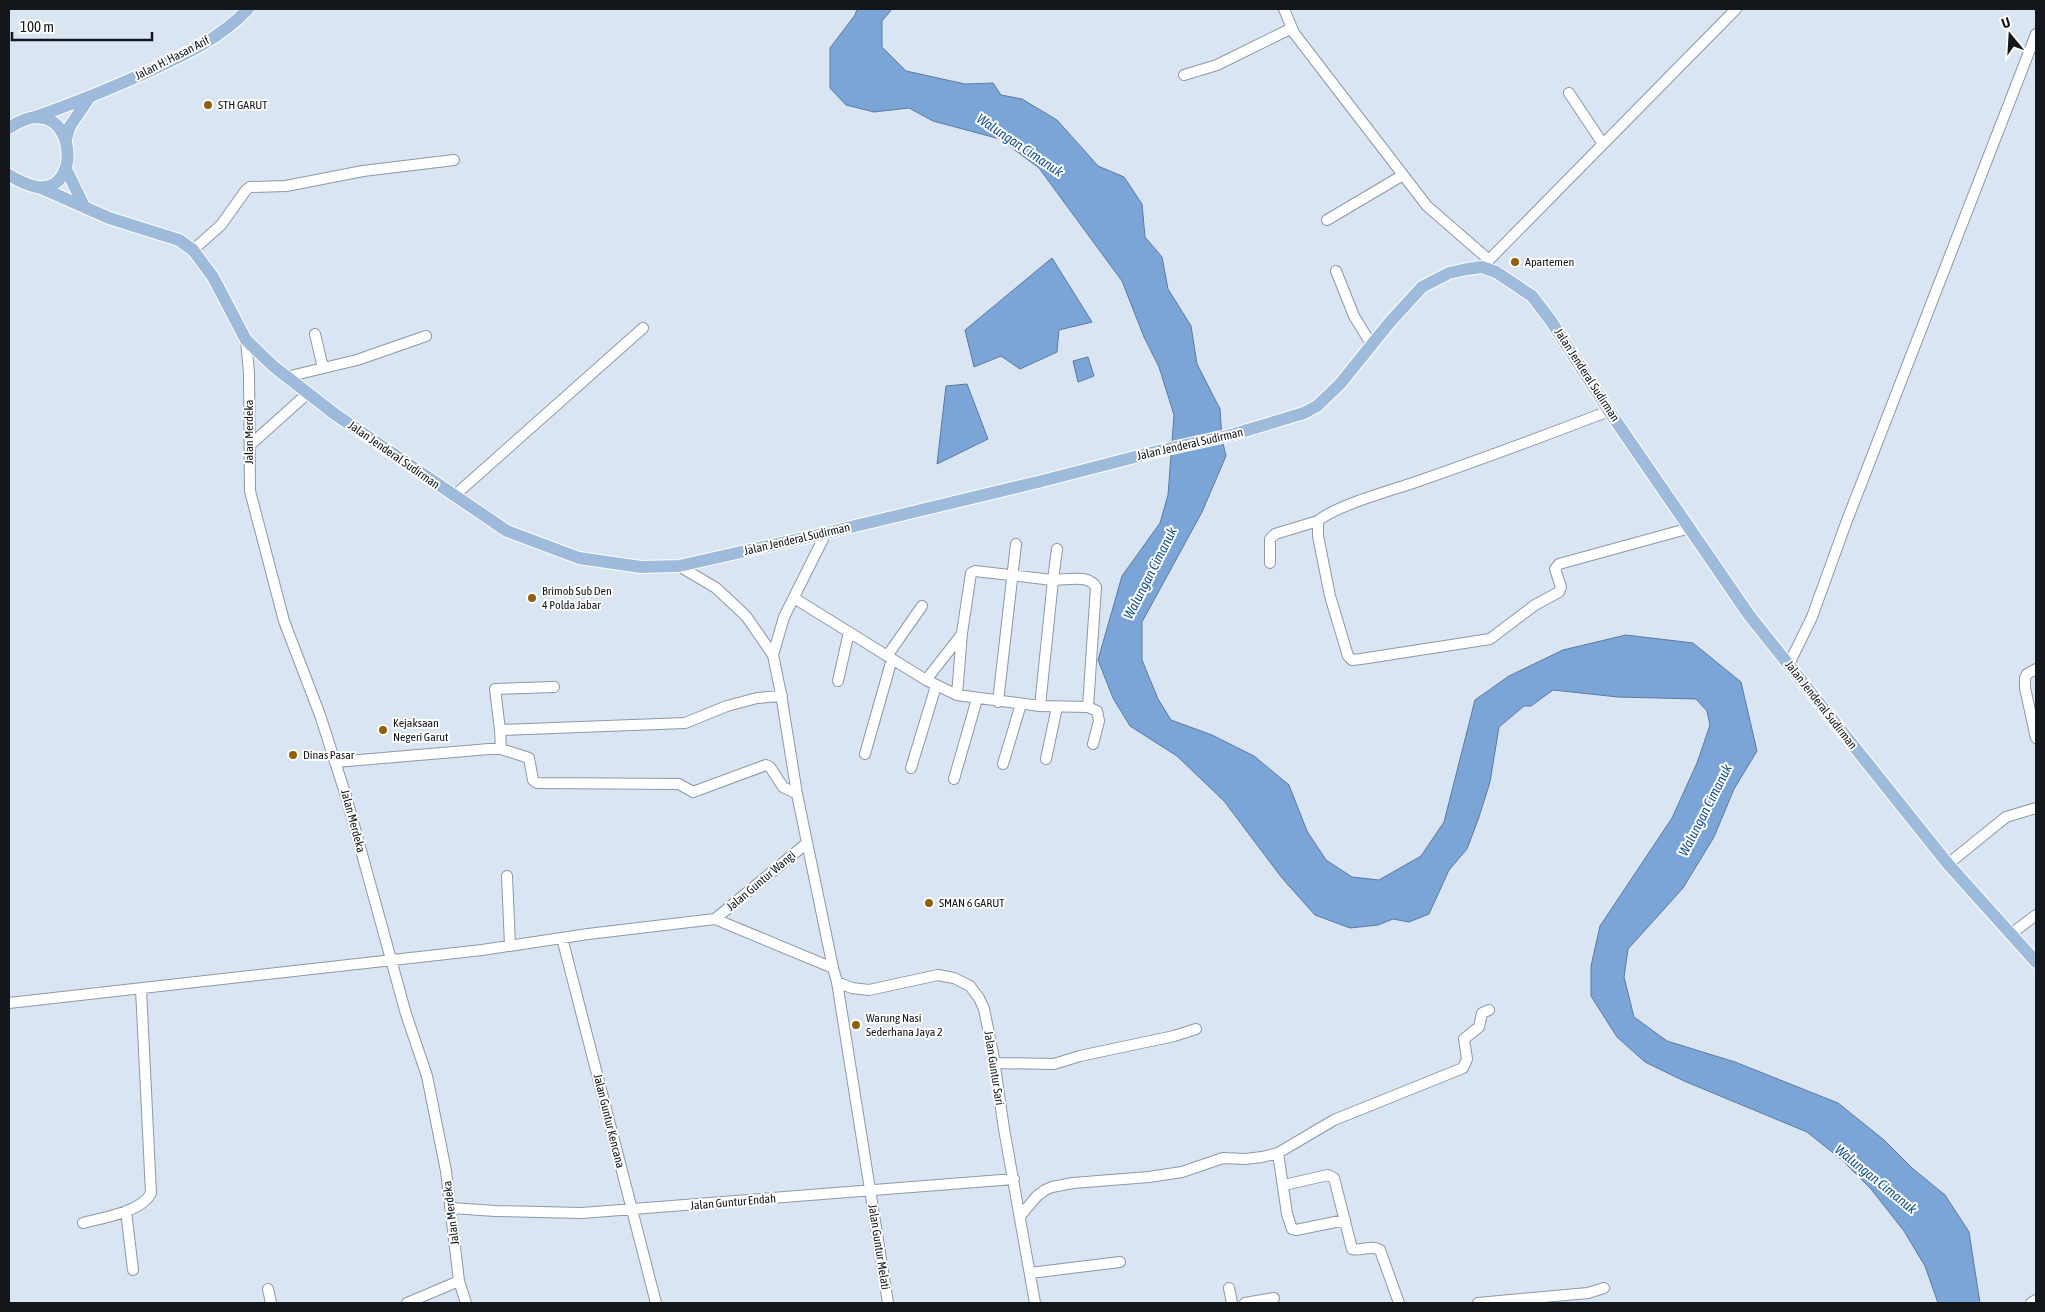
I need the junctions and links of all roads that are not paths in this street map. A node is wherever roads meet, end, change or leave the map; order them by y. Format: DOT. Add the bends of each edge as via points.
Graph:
graph roads {
  1 [pos="248,9"];
  2 [pos="1284,9"];
  3 [pos="1736,9"];
  4 [pos="1292,28"];
  5 [pos="2036,34"];
  6 [pos="1184,75"];
  7 [pos="1569,93"];
  8 [pos="89,98"];
  9 [pos="35,117"];
  10 [pos="9,128"];
  11 [pos="66,139"];
  12 [pos="1603,144"];
  13 [pos="454,160"];
  14 [pos="66,169"];
  15 [pos="9,175"];
  16 [pos="1403,175"];
  17 [pos="39,187"];
  18 [pos="84,206"];
  19 [pos="1328,220"];
  20 [pos="193,250"];
  21 [pos="1485,263"];
  22 [pos="1336,271"];
  23 [pos="643,328"];
  24 [pos="315,334"];
  25 [pos="426,336"];
  26 [pos="246,340"];
  27 [pos="1372,344"];
  28 [pos="323,368"];
  29 [pos="286,377"];
  30 [pos="307,394"];
  31 [pos="1609,410"];
  32 [pos="250,445"];
  33 [pos="454,496"];
  34 [pos="1318,521"];
  35 [pos="1690,528"];
  36 [pos="826,533"];
  37 [pos="1016,544"];
  38 [pos="1057,549"];
  39 [pos="1270,563"];
  40 [pos="679,566"];
  41 [pos="1014,574"];
  42 [pos="1053,580"];
  43 [pos="794,598"];
  44 [pos="922,606"];
  45 [pos="849,632"];
  46 [pos="962,633"];
  47 [pos="773,655"];
  48 [pos="890,657"];
  49 [pos="1789,664"];
  50 [pos="2036,669"];
  51 [pos="926,680"];
  52 [pos="838,681"];
  53 [pos="936,686"];
  54 [pos="554,687"];
  55 [pos="957,695"];
  56 [pos="782,696"];
  57 [pos="977,698"];
  58 [pos="998,702"];
  59 [pos="1020,704"];
  60 [pos="1040,706"];
  61 [pos="1057,707"];
  62 [pos="1088,707"];
  63 [pos="2033,712"];
  64 [pos="500,730"];
  65 [pos="2036,738"];
  66 [pos="1093,744"];
  67 [pos="501,749"];
  68 [pos="865,754"];
  69 [pos="1046,759"];
  70 [pos="336,762"];
  71 [pos="1003,764"];
  72 [pos="911,768"];
  73 [pos="954,778"];
  74 [pos="797,794"];
  75 [pos="2036,808"];
  76 [pos="808,843"];
  77 [pos="1948,864"];
  78 [pos="508,876"];
  79 [pos="2036,915"];
  80 [pos="715,919"];
  81 [pos="2011,934"];
  82 [pos="562,938"];
  83 [pos="510,946"];
  84 [pos="391,960"];
  85 [pos="2036,962"];
  86 [pos="833,968"];
  87 [pos="837,982"];
  88 [pos="141,989"];
  89 [pos="9,1003"];
  90 [pos="1489,1010"];
  91 [pos="1196,1029"];
  92 [pos="994,1063"];
  93 [pos="1278,1152"];
  94 [pos="1014,1180"];
  95 [pos="1284,1185"];
  96 [pos="870,1190"];
  97 [pos="452,1208"];
  98 [pos="632,1210"];
  99 [pos="126,1211"];
  100 [pos="1020,1216"];
  101 [pos="1345,1220"];
  102 [pos="83,1223"];
  103 [pos="1120,1262"];
  104 [pos="133,1270"];
  105 [pos="1030,1273"];
  106 [pos="459,1282"];
  107 [pos="1229,1288"];
  108 [pos="1604,1288"];
  109 [pos="268,1289"];
  110 [pos="1274,1298"];
  111 [pos="2036,1300"];
  112 [pos="271,1303"];
  113 [pos="407,1303"];
  114 [pos="466,1303"];
  115 [pos="656,1303"];
  116 [pos="888,1303"];
  117 [pos="1036,1303"];
  118 [pos="1232,1303"];
  119 [pos="1245,1303"];
  120 [pos="1399,1303"];
  121 [pos="1478,1303"];
  122 [pos="2031,1303"];
  1 -- 8 [label="main road, Jalan H. Hasan Arif" via="225,30 189,52"];
  2 -- 4 [label="street"];
  3 -- 12 [label="street"];
  4 -- 6 [label="street" via="1217,65"];
  4 -- 16 [label="street"];
  5 -- 49 [label="street" via="1812,617"];
  7 -- 12 [label="street"];
  8 -- 9 [label="main road, Jalan H. Hasan Arif"];
  8 -- 11 [label="main road" via="70,126"];
  9 -- 10 [label="main road, Jalan H. Hasan Arif"];
  9 -- 11 [label="main road" via="55,124"];
  11 -- 14 [label="main road"];
  12 -- 21 [label="street"];
  13 -- 20 [label="street" via="363,171 286,186 250,187 221,225"];
  14 -- 17 [label="main road" via="53,183"];
  14 -- 18 [label="main road"];
  15 -- 17 [label="main road, Jalan Jenderal Sudirman"];
  16 -- 19 [label="street"];
  16 -- 21 [label="street" via="1427,206"];
  17 -- 18 [label="main road, Jalan Jenderal Sudirman"];
  18 -- 20 [label="main road, Jalan Jenderal Sudirman" via="109,218 178,240"];
  20 -- 26 [label="main road, Jalan Jenderal Sudirman" via="213,277"];
  21 -- 27 [label="main road, Jalan Jenderal Sudirman" via="1449,273 1422,287"];
  21 -- 31 [label="main road, Jalan Jenderal Sudirman" via="1532,296 1552,321"];
  22 -- 27 [label="street" via="1354,316"];
  23 -- 33 [label="street"];
  24 -- 28 [label="street"];
  25 -- 28 [label="street"];
  26 -- 29 [label="main road, Jalan Jenderal Sudirman"];
  26 -- 32 [label="street, Jalan Merdeka"];
  27 -- 36 [label="main road, Jalan Jenderal Sudirman" via="1340,384 1317,406 1304,413 1230,435"];
  28 -- 29 [label="street"];
  29 -- 30 [label="main road, Jalan Jenderal Sudirman"];
  30 -- 32 [label="street"];
  30 -- 33 [label="main road, Jalan Jenderal Sudirman"];
  31 -- 34 [label="street" via="1350,505"];
  31 -- 35 [label="main road, Jalan Jenderal Sudirman"];
  32 -- 70 [label="street, Jalan Merdeka" via="250,491 274,585"];
  33 -- 40 [label="main road, Jalan Jenderal Sudirman" via="507,531 579,558 641,567"];
  34 -- 35 [label="street" via="1330,596 1344,648 1352,660 1490,639 1535,605 1559,592 1561,587 1555,569 1559,564"];
  34 -- 39 [label="street" via="1275,534 1270,539"];
  35 -- 49 [label="main road, Jalan Jenderal Sudirman" via="1749,615"];
  36 -- 40 [label="main road, Jalan Jenderal Sudirman"];
  36 -- 43 [label="street, Jalan Guntur Wangi"];
  37 -- 41 [label="street"];
  38 -- 42 [label="street"];
  40 -- 47 [label="street" via="716,588 746,616"];
  41 -- 42 [label="street"];
  41 -- 46 [label="street" via="972,573"];
  41 -- 58 [label="street"];
  42 -- 60 [label="street"];
  42 -- 62 [label="street" via="1088,579 1096,587"];
  43 -- 45 [label="street"];
  43 -- 47 [label="street, Jalan Guntur Wangi"];
  44 -- 48 [label="street"];
  45 -- 48 [label="street"];
  45 -- 52 [label="street"];
  46 -- 51 [label="street"];
  46 -- 55 [label="street"];
  47 -- 56 [label="street, Jalan Guntur Wangi"];
  48 -- 51 [label="street"];
  48 -- 68 [label="street"];
  49 -- 77 [label="main road, Jalan Jenderal Sudirman"];
  50 -- 63 [label="street" via="2025,678"];
  51 -- 53 [label="street"];
  53 -- 55 [label="street"];
  53 -- 72 [label="street"];
  54 -- 64 [label="street" via="494,689"];
  55 -- 57 [label="street"];
  56 -- 64 [label="street" via="757,698 727,706 685,723"];
  56 -- 74 [label="street, Jalan Guntur Wangi"];
  57 -- 58 [label="street"];
  57 -- 73 [label="street"];
  58 -- 59 [label="street"];
  59 -- 60 [label="street"];
  59 -- 71 [label="street"];
  60 -- 61 [label="street"];
  61 -- 62 [label="street"];
  61 -- 69 [label="street"];
  62 -- 66 [label="street" via="1097,711 1099,718"];
  63 -- 65 [label="street"];
  64 -- 67 [label="street"];
  67 -- 70 [label="street"];
  67 -- 74 [label="street" via="529,758 533,780 537,783 680,784 692,792 766,765 783,787"];
  70 -- 84 [label="street, Jalan Merdeka"];
  74 -- 76 [label="street, Jalan Guntur Wangi"];
  75 -- 77 [label="street" via="2006,817"];
  76 -- 80 [label="street, Jalan Guntur Wangi"];
  76 -- 86 [label="street"];
  77 -- 81 [label="main road, Jalan Jenderal Sudirman"];
  78 -- 83 [label="street"];
  79 -- 81 [label="street"];
  80 -- 82 [label="street, Jalan Guntur Wangi"];
  80 -- 86 [label="street"];
  81 -- 85 [label="main road, Jalan Jenderal Sudirman"];
  82 -- 83 [label="street, Jalan Guntur Wangi"];
  82 -- 98 [label="street, Jalan Guntur Kencana"];
  83 -- 84 [label="street, Jalan Guntur Wangi"];
  84 -- 88 [label="street, Jalan Guntur Wangi"];
  84 -- 97 [label="street, Jalan Merdeka" via="427,1076"];
  86 -- 87 [label="street"];
  87 -- 92 [label="street, Jalan Guntur Sari" via="869,990 938,976 954,978 970,986 984,1009"];
  87 -- 96 [label="street, Jalan Guntur Melati"];
  88 -- 89 [label="street, Jalan Guntur Wangi"];
  88 -- 99 [label="street" via="152,1188 144,1201"];
  90 -- 93 [label="street" via="1482,1013 1479,1027 1464,1039 1467,1059 1464,1067 1334,1120"];
  91 -- 92 [label="street" via="1054,1064"];
  92 -- 94 [label="street, Jalan Guntur Sari"];
  93 -- 95 [label="street"];
  93 -- 100 [label="street" via="1253,1158 1223,1158 1182,1172 1150,1177 1052,1187 1037,1196"];
  94 -- 96 [label="street, Jalan Guntur Endah"];
  94 -- 100 [label="street, Jalan Guntur Sari"];
  95 -- 101 [label="street" via="1328,1175 1333,1177"];
  95 -- 101 [label="street" via="1288,1219 1294,1230"];
  96 -- 98 [label="street, Jalan Guntur Endah"];
  96 -- 116 [label="street, Jalan Guntur Melati"];
  97 -- 98 [label="street, Jalan Guntur Endah" via="570,1214"];
  97 -- 106 [label="street, Jalan Merdeka"];
  98 -- 115 [label="street, Jalan Guntur Kencana"];
  99 -- 102 [label="street"];
  99 -- 104 [label="street"];
  100 -- 105 [label="street, Jalan Guntur Sari"];
  101 -- 120 [label="street" via="1352,1249 1370,1247 1380,1250"];
  103 -- 105 [label="street"];
  105 -- 117 [label="street, Jalan Guntur Sari"];
  106 -- 113 [label="street"];
  106 -- 114 [label="street, Jalan Merdeka"];
  107 -- 118 [label="street"];
  108 -- 121 [label="street" via="1588,1293"];
  109 -- 112 [label="street"];
  110 -- 119 [label="street"];
  111 -- 122 [label="street"];
}
